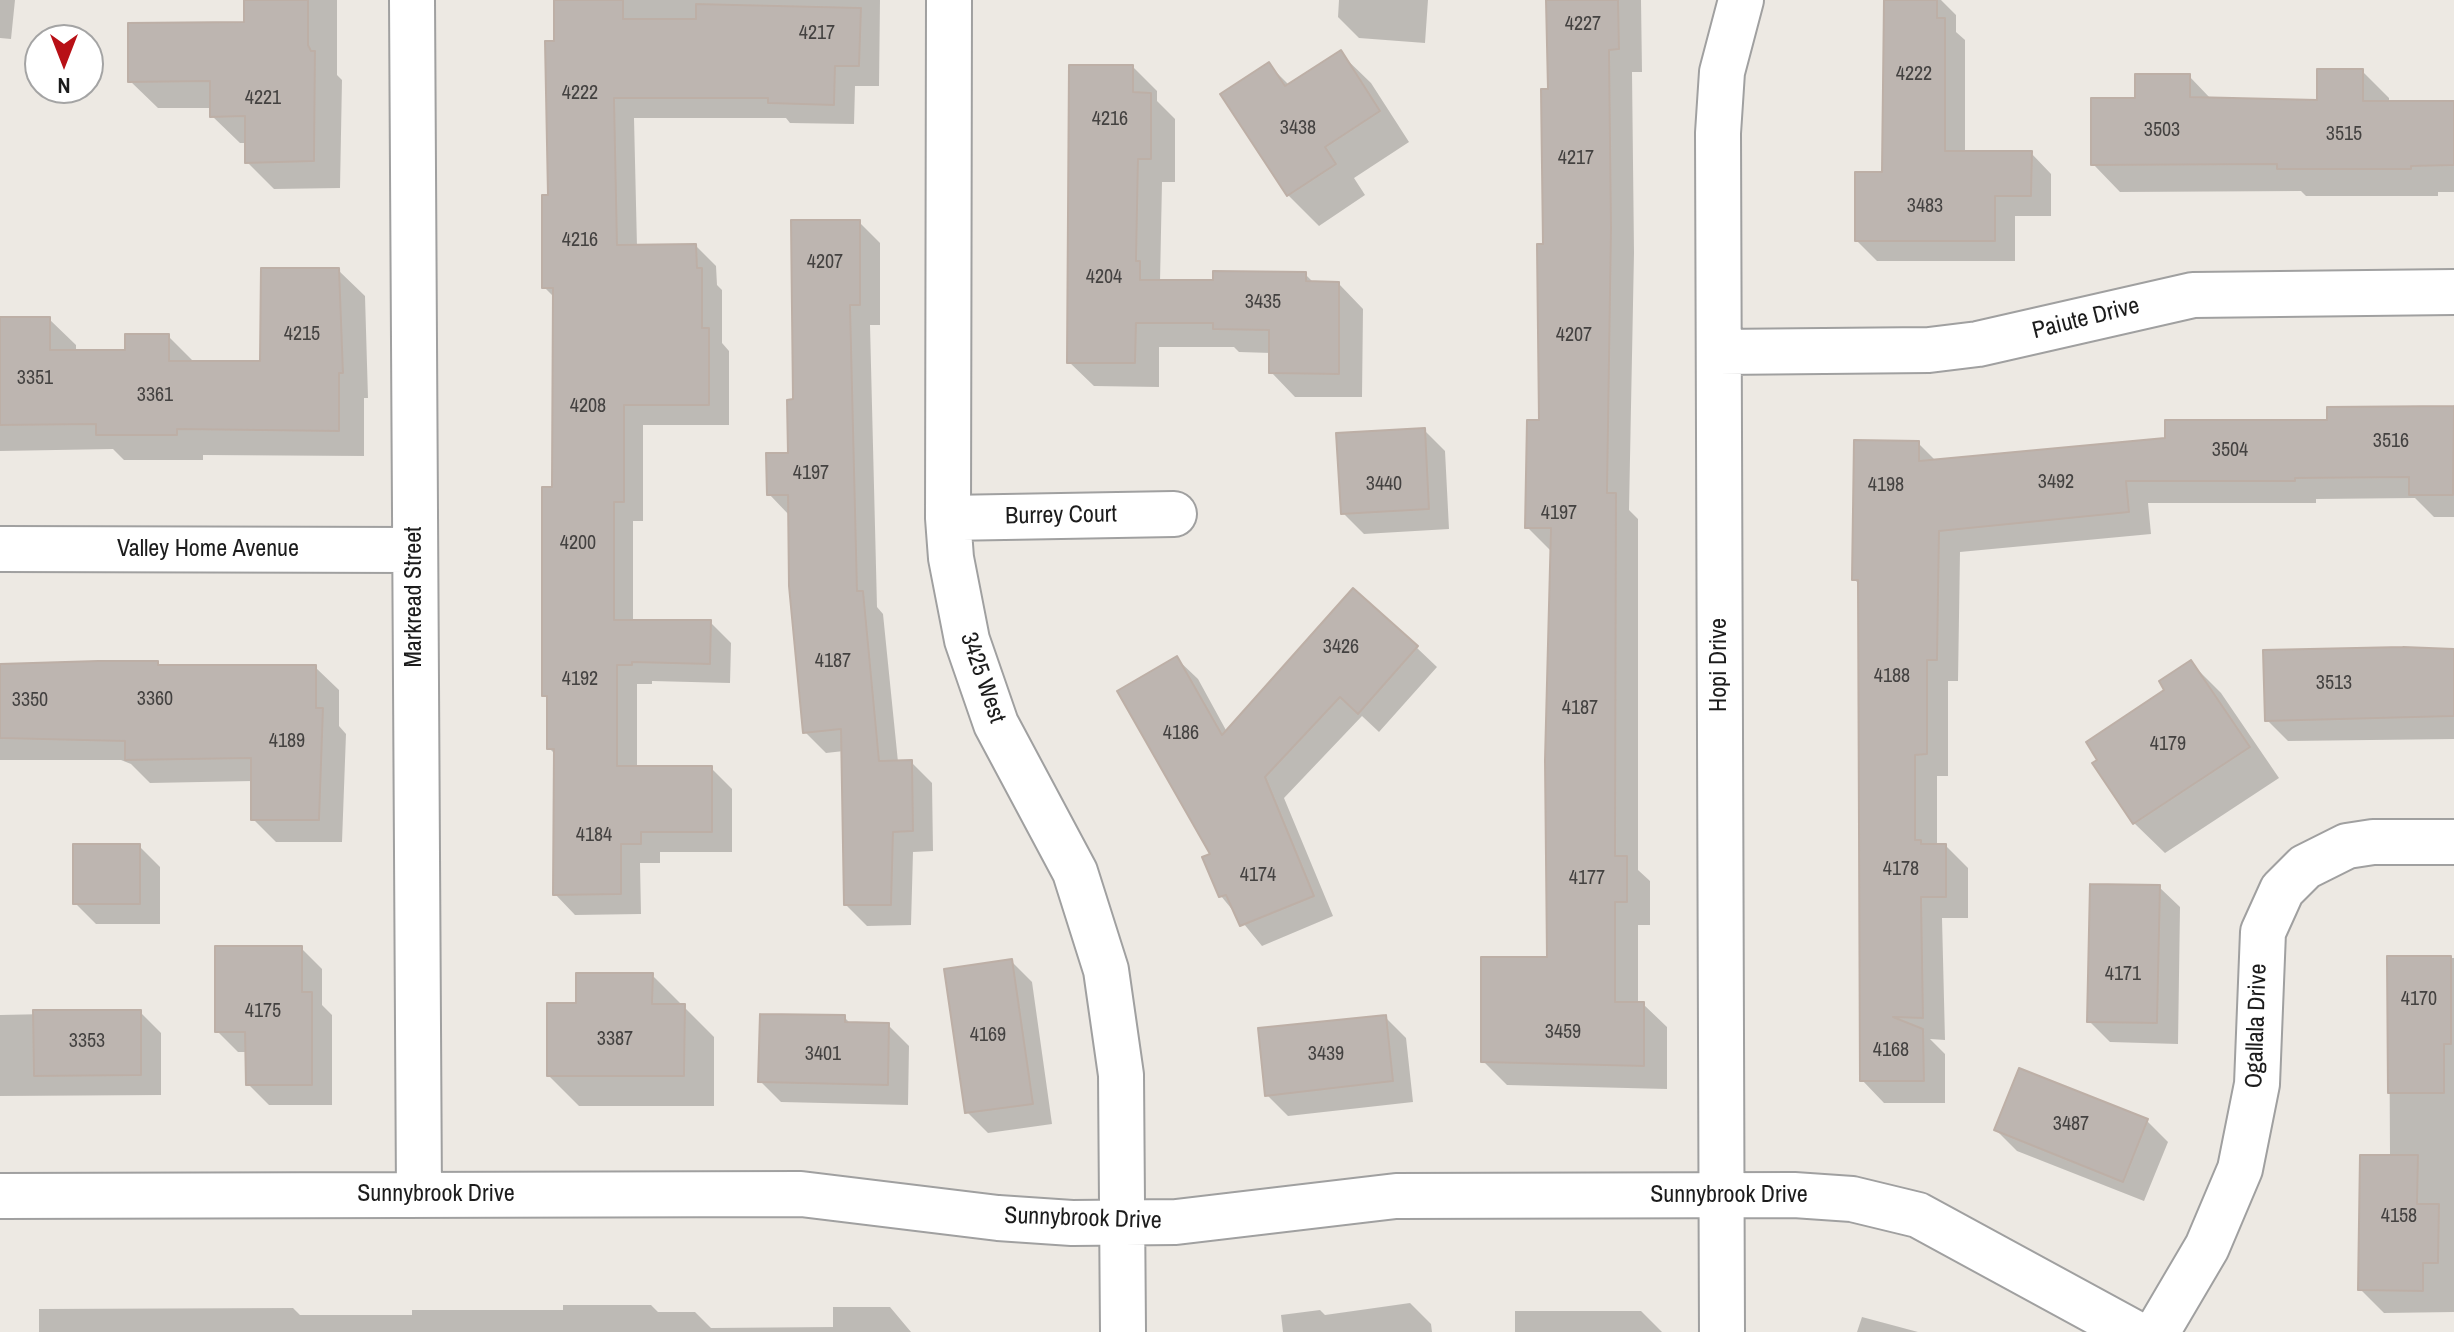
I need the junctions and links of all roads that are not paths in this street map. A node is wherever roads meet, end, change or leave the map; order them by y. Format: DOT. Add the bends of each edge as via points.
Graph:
graph roads {
  1 [pos="412,0"];
  2 [pos="949,0"];
  3 [pos="1741,0"];
  4 [pos="2454,292"];
  5 [pos="1719,352"];
  6 [pos="1174,514"];
  7 [pos="948,518"];
  8 [pos="0,549"];
  9 [pos="415,550"];
  10 [pos="2454,842"];
  11 [pos="419,1194"];
  12 [pos="1722,1195"];
  13 [pos="0,1196"];
  14 [pos="1124,1223"];
  15 [pos="1123,1332"];
  16 [pos="1722,1332"];
  17 [pos="2133,1332"];
  18 [pos="2157,1332"];
  1 -- 9 [label="street, Markread Street"];
  2 -- 7 [label="street, 3425 West"];
  3 -- 5 [label="street, Hopi Drive" via="1719,102"];
  4 -- 5 [label="street, Paiute Drive" via="2193,295 1978,344 1929,350"];
  5 -- 12 [label="street, Hopi Drive"];
  6 -- 7 [label="street, Burrey Court"];
  7 -- 14 [label="street, 3425 West" via="957,599 980,681 996,724 1075,872 1106,970 1121,1075"];
  8 -- 9 [label="street, Valley Home Avenue"];
  9 -- 11 [label="street, Markread Street"];
  10 -- 18 [label="street, Ogallala Drive" via="2347,846 2305,867 2282,890 2263,932 2257,1084 2240,1169 2207,1247"];
  11 -- 13 [label="street, Sunnybrook Drive"];
  11 -- 14 [label="street, Sunnybrook Drive" via="801,1194 998,1218"];
  12 -- 14 [label="street, Sunnybrook Drive" via="1396,1196 1215,1219"];
  12 -- 16 [label="street, Hopi Drive"];
  12 -- 17 [label="street, Sunnybrook Drive" via="1852,1199 1899,1207"];
  14 -- 15 [label="street, 3425 West"];
}
